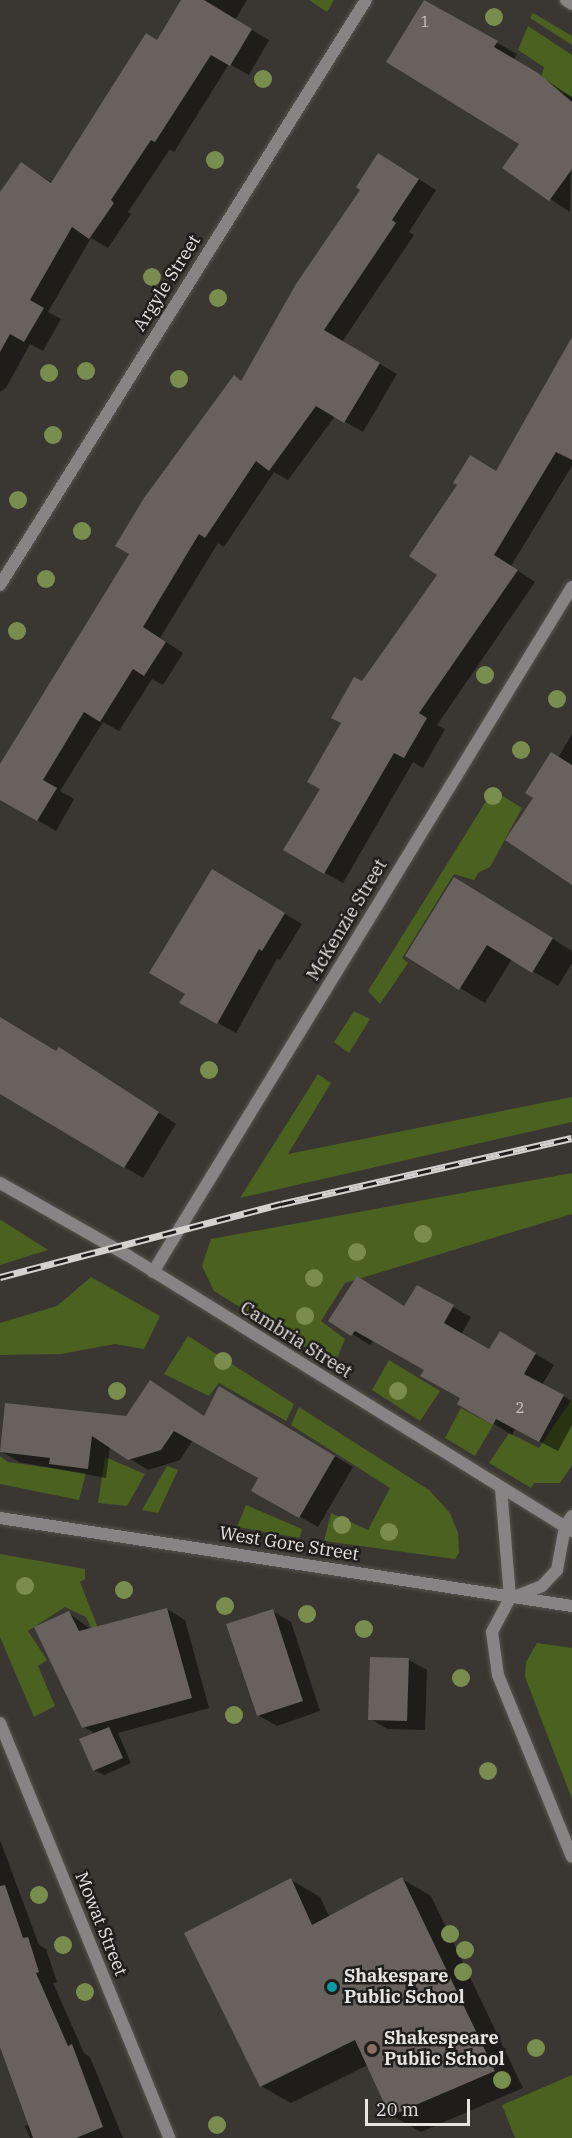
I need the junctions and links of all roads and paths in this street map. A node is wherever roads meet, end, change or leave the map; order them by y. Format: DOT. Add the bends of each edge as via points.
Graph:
graph roads {
  1 [pos="366,0"];
  2 [pos="566,0"];
  3 [pos="572,4"];
  4 [pos="0,585"];
  5 [pos="572,586"];
  6 [pos="0,1183"];
  7 [pos="153,1272"];
  8 [pos="501,1488"];
  9 [pos="0,1518"];
  10 [pos="570,1525"];
  11 [pos="510,1598"];
  12 [pos="572,1606"];
  13 [pos="0,1723"];
  14 [pos="572,1857"];
  15 [pos="169,2138"];
  1 -- 4 [label="street, Argyle Street"];
  2 -- 3 [label="street"];
  5 -- 7 [label="street, McKenzie Street"];
  6 -- 7 [label="street, Cambria Street"];
  7 -- 8 [label="street, Cambria Street"];
  8 -- 10 [label="street, Cambria Street"];
  8 -- 11 [label="street"];
  9 -- 11 [label="street, West Gore Street"];
  10 -- 11 [label="street" via="557,1570 542,1587"];
  11 -- 12 [label="street, West Gore Street"];
  11 -- 14 [label="street" via="492,1632 498,1675"];
  13 -- 15 [label="street, Mowat Street"];
}
